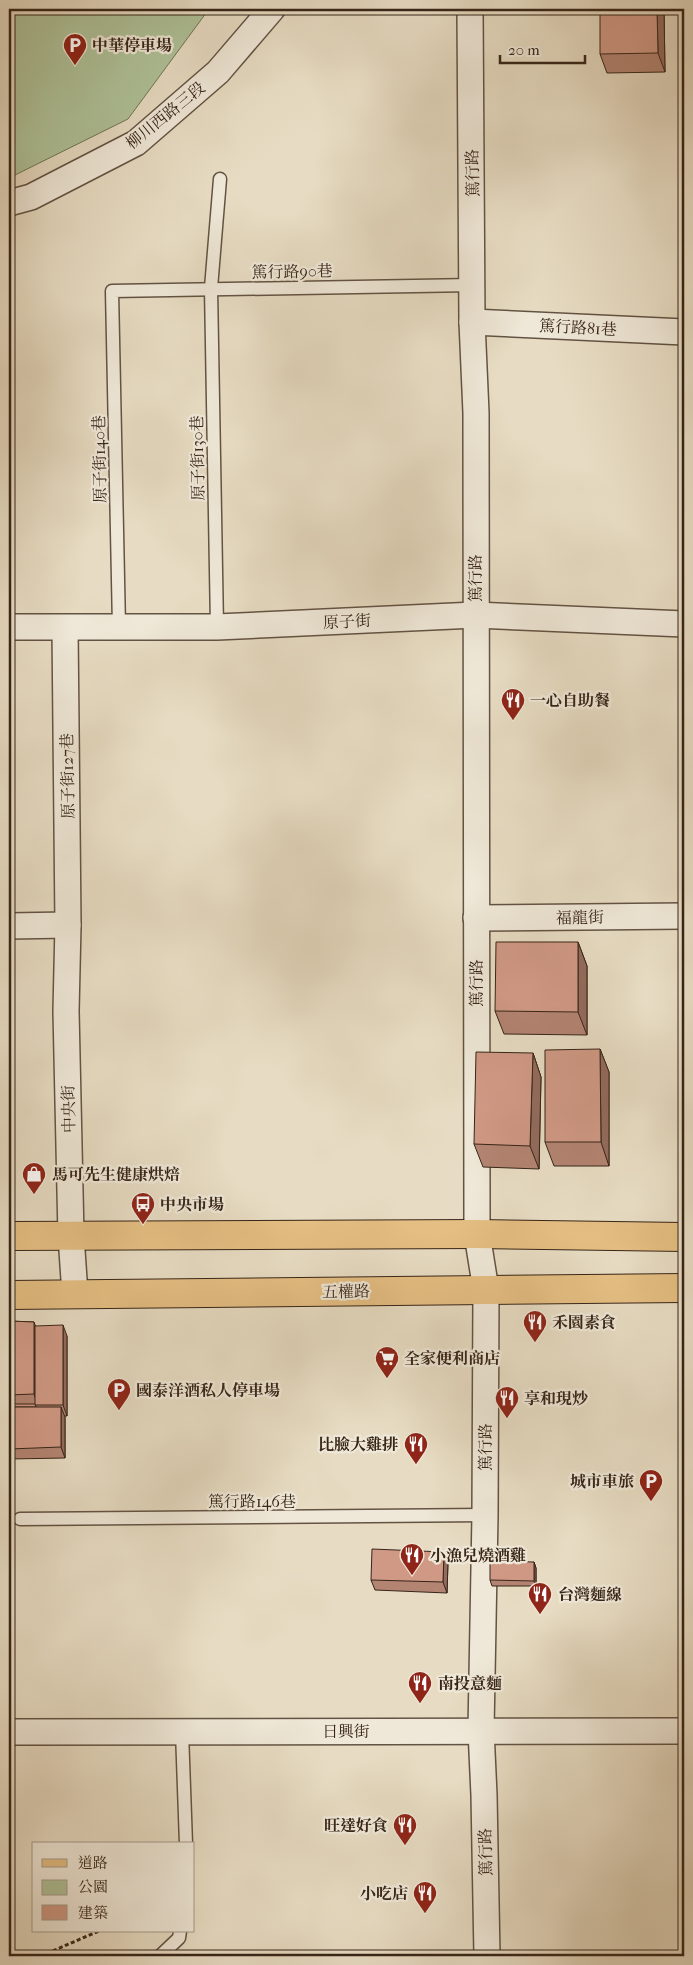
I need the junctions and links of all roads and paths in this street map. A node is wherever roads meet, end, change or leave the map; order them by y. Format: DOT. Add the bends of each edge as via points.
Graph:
graph roads {
  1 [pos="272,9"];
  2 [pos="470,9"];
  3 [pos="220,179"];
  4 [pos="9,203"];
  5 [pos="473,285"];
  6 [pos="211,288"];
  7 [pos="112,291"];
  8 [pos="472,322"];
  9 [pos="684,332"];
  10 [pos="475,615"];
  11 [pos="684,624"];
  12 [pos="119,627"];
  13 [pos="217,627"];
  14 [pos="9,628"];
  15 [pos="65,628"];
  16 [pos="684,916"];
  17 [pos="476,918"];
  18 [pos="68,925"];
  19 [pos="9,926"];
  20 [pos="477,1234"];
  21 [pos="9,1236"];
  22 [pos="71,1236"];
  23 [pos="684,1237"];
  24 [pos="684,1288"];
  25 [pos="486,1290"];
  26 [pos="74,1294"];
  27 [pos="9,1295"];
  28 [pos="485,1515"];
  29 [pos="20,1519"];
  30 [pos="481,1730"];
  31 [pos="684,1731"];
  32 [pos="9,1732"];
  33 [pos="182,1732"];
  34 [pos="186,1842"];
  35 [pos="97,1932"];
  36 [pos="180,1932"];
  37 [pos="41,1956"];
  38 [pos="160,1956"];
  39 [pos="487,1956"];
  1 -- 4 [label="street, 柳川西路三段" via="218,72 136,142 31,197"];
  2 -- 5 [label="street, 篤行路"];
  3 -- 6 [label="lane, 原子街130巷"];
  5 -- 6 [label="lane, 篤行路90巷"];
  5 -- 8 [label="street, 篤行路"];
  6 -- 7 [label="lane, 篤行路90巷"];
  6 -- 13 [label="lane, 原子街130巷"];
  7 -- 12 [label="lane, 原子街140巷"];
  8 -- 9 [label="street, 篤行路81巷"];
  8 -- 10 [label="street, 篤行路" via="476,413"];
  10 -- 11 [label="street, 原子街"];
  10 -- 13 [label="street, 原子街"];
  10 -- 17 [label="street, 篤行路"];
  12 -- 13 [label="street, 原子街"];
  12 -- 15 [label="street, 原子街"];
  14 -- 15 [label="street, 原子街"];
  15 -- 18 [label="street, 原子街127巷"];
  16 -- 17 [label="street, 福龍街"];
  17 -- 20 [label="street, 篤行路"];
  18 -- 19 [label="street"];
  18 -- 22 [label="street, 中央街" via="66,1011"];
  20 -- 22 [label="main road"];
  20 -- 23 [label="main road"];
  20 -- 25 [label="street, 篤行路"];
  21 -- 22 [label="main road"];
  22 -- 26 [label="street, 中央街"];
  24 -- 25 [label="main road, 五權路"];
  25 -- 26 [label="main road, 五權路"];
  25 -- 28 [label="street, 篤行路"];
  26 -- 27 [label="main road, 五權路"];
  28 -- 29 [label="lane, 篤行路146巷"];
  28 -- 30 [label="street, 篤行路"];
  30 -- 31 [label="street, 日興街"];
  30 -- 33 [label="street, 日興街"];
  30 -- 39 [label="street, 篤行路"];
  32 -- 33 [label="street, 日興街"];
  33 -- 34 [label="lane"];
  35 -- 37 [label="path"];
  36 -- 38 [label="lane"];
}
